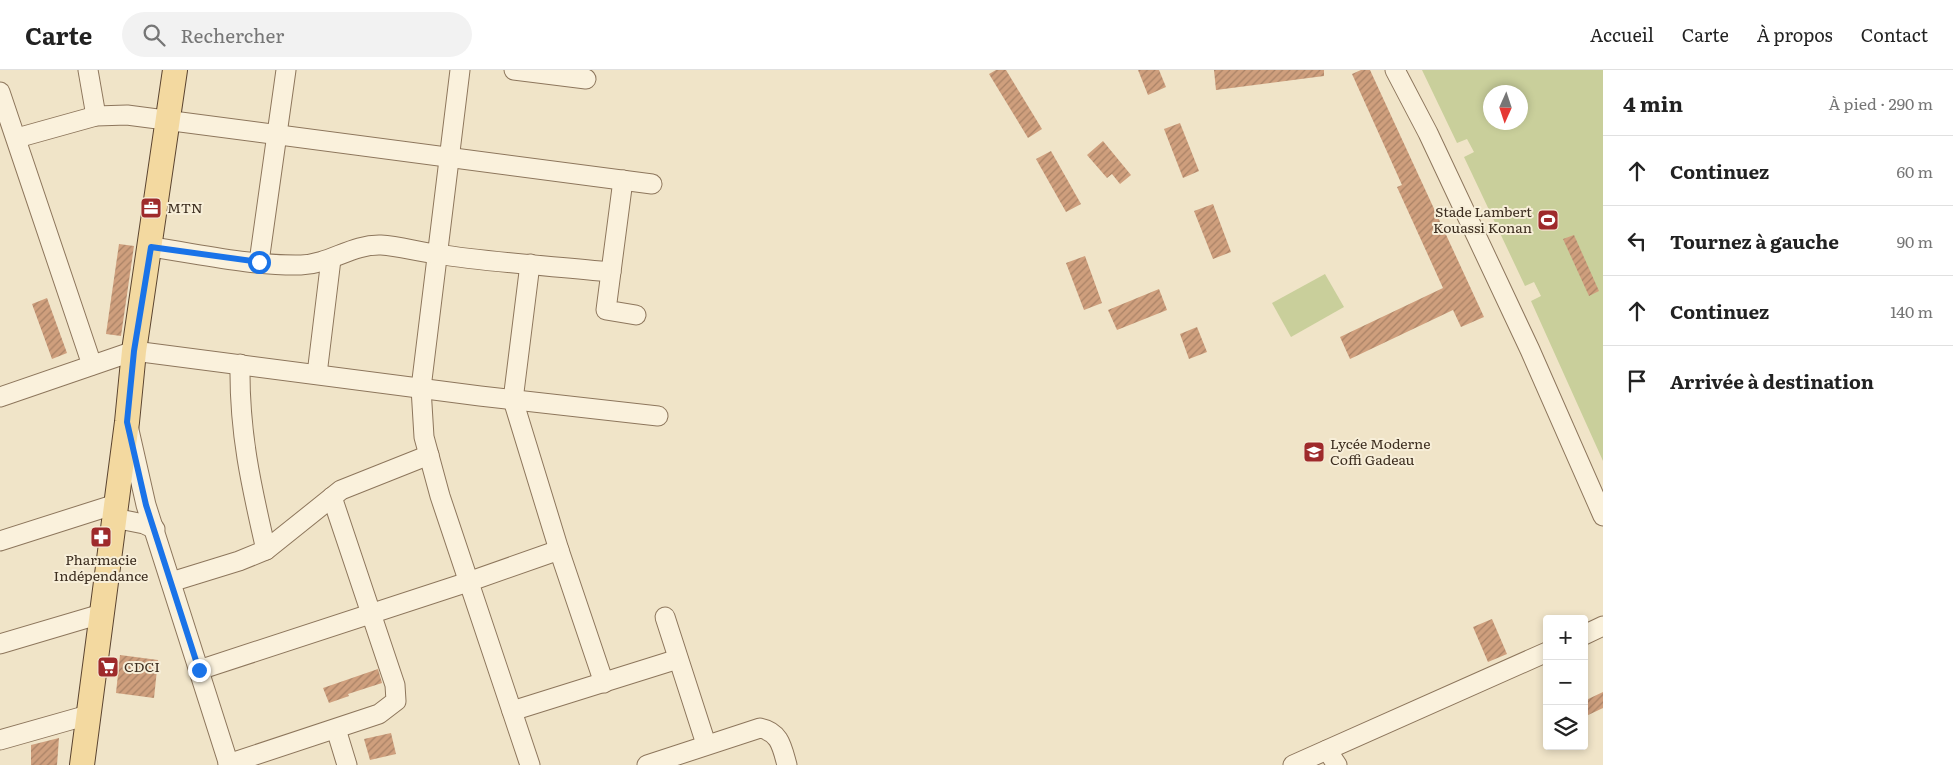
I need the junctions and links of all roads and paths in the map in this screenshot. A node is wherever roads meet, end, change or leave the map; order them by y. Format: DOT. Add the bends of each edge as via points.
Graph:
graph roads {
  1 [pos="88,70"];
  2 [pos="175,70"];
  3 [pos="286,70"];
  4 [pos="460,70"];
  5 [pos="514,70"];
  6 [pos="1395,70"];
  7 [pos="586,79"];
  8 [pos="0,92"];
  9 [pos="96,116"];
  10 [pos="169,120"];
  11 [pos="277,134"];
  12 [pos="17,138"];
  13 [pos="448,156"];
  14 [pos="623,180"];
  15 [pos="652,184"];
  16 [pos="151,247"];
  17 [pos="437,254"];
  18 [pos="331,259"];
  19 [pos="259,262"];
  20 [pos="530,264"];
  21 [pos="611,272"];
  22 [pos="636,315"];
  23 [pos="134,351"];
  24 [pos="240,364"];
  25 [pos="92,365"];
  26 [pos="317,374"];
  27 [pos="421,388"];
  28 [pos="0,396"];
  29 [pos="513,400"];
  30 [pos="658,416"];
  31 [pos="127,422"];
  32 [pos="429,455"];
  33 [pos="332,497"];
  34 [pos="115,511"];
  35 [pos="1603,516"];
  36 [pos="155,529"];
  37 [pos="0,541"];
  38 [pos="266,550"];
  39 [pos="559,550"];
  40 [pos="171,582"];
  41 [pos="468,582"];
  42 [pos="101,614"];
  43 [pos="370,614"];
  44 [pos="665,617"];
  45 [pos="1603,626"];
  46 [pos="1588,633"];
  47 [pos="0,644"];
  48 [pos="1543,654"];
  49 [pos="678,659"];
  50 [pos="199,670"];
  51 [pos="604,683"];
  52 [pos="512,711"];
  53 [pos="88,715"];
  54 [pos="336,729"];
  55 [pos="0,740"];
  56 [pos="706,744"];
  57 [pos="1332,757"];
  58 [pos="85,759"];
  59 [pos="228,764"];
  60 [pos="346,765"];
  61 [pos="530,765"];
  62 [pos="647,765"];
  63 [pos="787,765"];
  64 [pos="1293,765"];
  1 -- 9 [label="street"];
  2 -- 10 [label="main road"];
  3 -- 11 [label="street"];
  4 -- 13 [label="street"];
  5 -- 7 [label="street"];
  6 -- 35 [label="street" via="1530,350"];
  8 -- 12 [label="street"];
  9 -- 10 [label="street" via="127,115"];
  9 -- 12 [label="street"];
  10 -- 11 [label="street"];
  10 -- 16 [label="main road"];
  11 -- 13 [label="street"];
  11 -- 19 [label="street"];
  12 -- 25 [label="street"];
  13 -- 14 [label="street"];
  13 -- 17 [label="street"];
  14 -- 15 [label="street"];
  14 -- 21 [label="street"];
  16 -- 19 [label="street"];
  16 -- 23 [label="main road"];
  17 -- 18 [label="street" via="379,245 360,246"];
  17 -- 20 [label="street"];
  17 -- 27 [label="street"];
  18 -- 19 [label="street" via="301,265"];
  18 -- 26 [label="street"];
  20 -- 21 [label="street"];
  20 -- 29 [label="street"];
  21 -- 22 [label="street" via="606,310"];
  23 -- 24 [label="street"];
  23 -- 25 [label="street"];
  23 -- 31 [label="main road"];
  24 -- 26 [label="street"];
  24 -- 38 [label="street" via="244,451"];
  25 -- 28 [label="street"];
  26 -- 27 [label="street"];
  27 -- 29 [label="street"];
  27 -- 32 [label="street" via="424,436"];
  29 -- 30 [label="street"];
  29 -- 39 [label="street"];
  31 -- 34 [label="main road"];
  31 -- 36 [label="street" via="146,505"];
  32 -- 33 [label="street" via="341,490"];
  32 -- 41 [label="street"];
  33 -- 38 [label="street"];
  33 -- 43 [label="street"];
  34 -- 36 [label="street"];
  34 -- 37 [label="street"];
  34 -- 42 [label="main road"];
  36 -- 40 [label="street"];
  38 -- 40 [label="street"];
  39 -- 41 [label="street"];
  39 -- 51 [label="street"];
  40 -- 50 [label="street"];
  41 -- 43 [label="street"];
  41 -- 52 [label="street"];
  42 -- 47 [label="street"];
  42 -- 53 [label="main road"];
  43 -- 50 [label="street"];
  43 -- 54 [label="street" via="395,685 396,701 379,714"];
  44 -- 49 [label="street"];
  45 -- 46 [label="street"];
  48 -- 57 [label="street"];
  49 -- 51 [label="street"];
  49 -- 56 [label="street"];
  50 -- 59 [label="street"];
  51 -- 52 [label="street"];
  52 -- 61 [label="street"];
  53 -- 55 [label="street"];
  53 -- 58 [label="main road"];
  54 -- 59 [label="street"];
  54 -- 60 [label="street"];
  56 -- 62 [label="street"];
  56 -- 63 [label="street" via="760,728 771,730 779,738"];
  57 -- 64 [label="street"];
}
